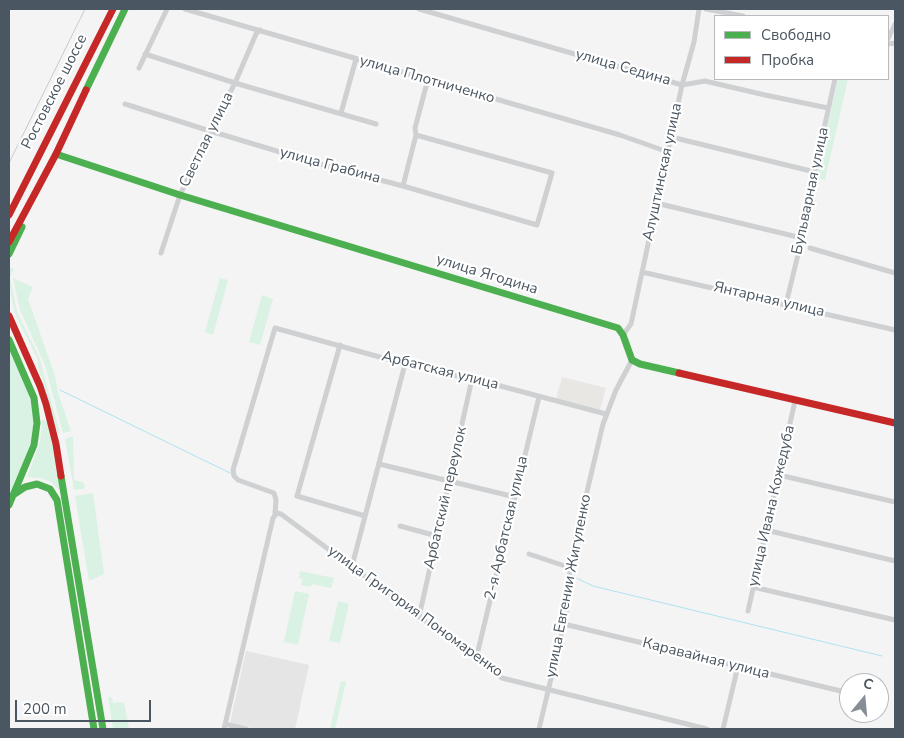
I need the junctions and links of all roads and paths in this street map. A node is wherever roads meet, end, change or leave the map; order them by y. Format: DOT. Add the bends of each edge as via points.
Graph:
graph roads {
  1 [pos="113,9"];
  2 [pos="124,9"];
  3 [pos="167,9"];
  4 [pos="186,9"];
  5 [pos="419,9"];
  6 [pos="699,9"];
  7 [pos="706,9"];
  8 [pos="738,15"];
  9 [pos="895,24"];
  10 [pos="260,30"];
  11 [pos="889,37"];
  12 [pos="145,54"];
  13 [pos="89,56"];
  14 [pos="356,60"];
  15 [pos="99,62"];
  16 [pos="139,68"];
  17 [pos="428,80"];
  18 [pos="835,80"];
  19 [pos="235,83"];
  20 [pos="682,85"];
  21 [pos="125,104"];
  22 [pos="828,108"];
  23 [pos="340,113"];
  24 [pos="376,124"];
  25 [pos="210,131"];
  26 [pos="416,135"];
  27 [pos="671,137"];
  28 [pos="668,152"];
  29 [pos="56,154"];
  30 [pos="815,172"];
  31 [pos="403,186"];
  32 [pos="180,195"];
  33 [pos="656,203"];
  34 [pos="9,215"];
  35 [pos="802,238"];
  36 [pos="10,248"];
  37 [pos="810,248"];
  38 [pos="161,253"];
  39 [pos="9,259"];
  40 [pos="642,272"];
  41 [pos="895,273"];
  42 [pos="786,304"];
  43 [pos="9,316"];
  44 [pos="895,330"];
  45 [pos="623,334"];
  46 [pos="9,340"];
  47 [pos="340,345"];
  48 [pos="632,360"];
  49 [pos="405,364"];
  50 [pos="472,379"];
  51 [pos="539,397"];
  52 [pos="795,401"];
  53 [pos="606,414"];
  54 [pos="895,423"];
  55 [pos="379,464"];
  56 [pos="779,475"];
  57 [pos="449,481"];
  58 [pos="13,495"];
  59 [pos="515,497"];
  60 [pos="895,502"];
  61 [pos="9,505"];
  62 [pos="276,514"];
  63 [pos="365,516"];
  64 [pos="400,526"];
  65 [pos="766,530"];
  66 [pos="72,534"];
  67 [pos="437,536"];
  68 [pos="63,538"];
  69 [pos="529,554"];
  70 [pos="895,561"];
  71 [pos="352,566"];
  72 [pos="571,568"];
  73 [pos="753,587"];
  74 [pos="748,612"];
  75 [pos="419,616"];
  76 [pos="895,620"];
  77 [pos="564,624"];
  78 [pos="476,659"];
  79 [pos="738,666"];
  80 [pos="549,690"];
  81 [pos="839,691"];
  82 [pos="225,727"];
  83 [pos="94,729"];
  84 [pos="103,729"];
  85 [pos="246,729"];
  86 [pos="539,729"];
  87 [pos="707,729"];
  88 [pos="723,729"];
  1 -- 13 [label="main road, Ростовское шоссе"];
  2 -- 15 [label="main road, Ростовское шоссе"];
  3 -- 12 [label="street"];
  4 -- 10 [label="street, улица Плотниченко"];
  5 -- 20 [label="street, улица Седина"];
  6 -- 20 [label="street, Алуштинская улица"];
  7 -- 8 [label="street"];
  9 -- 11 [label="street"];
  10 -- 14 [label="street, улица Плотниченко"];
  10 -- 19 [label="street, Светлая улица"];
  12 -- 16 [label="street"];
  12 -- 19 [label="street"];
  13 -- 15 [label="main road" via="96,55"];
  13 -- 34 [label="main road, Ростовское шоссе"];
  14 -- 17 [label="street, улица Плотниченко"];
  14 -- 23 [label="street"];
  15 -- 29 [label="main road, Ростовское шоссе"];
  17 -- 26 [label="street"];
  17 -- 28 [label="street, улица Плотниченко"];
  18 -- 22 [label="street, Бульварная улица"];
  19 -- 23 [label="street"];
  19 -- 25 [label="street, Светлая улица"];
  20 -- 22 [label="street, улица Седина" via="705,81"];
  20 -- 27 [label="street, Алуштинская улица"];
  21 -- 25 [label="street, улица Грабина"];
  22 -- 30 [label="street, Бульварная улица"];
  23 -- 24 [label="street"];
  25 -- 31 [label="street, улица Грабина"];
  25 -- 32 [label="street, Светлая улица"];
  26 -- 31 [label="street"];
  26 -- 31 [label="street, улица Грабина" via="552,174 537,225"];
  27 -- 28 [label="street, Алуштинская улица"];
  27 -- 30 [label="street"];
  28 -- 33 [label="street, Алуштинская улица"];
  29 -- 32 [label="main road, улица Ягодина"];
  29 -- 36 [label="main road, Ростовское шоссе"];
  30 -- 35 [label="street, Бульварная улица"];
  32 -- 38 [label="street, Светлая улица"];
  32 -- 45 [label="main road, улица Ягодина" via="618,328"];
  33 -- 35 [label="street"];
  33 -- 40 [label="street, Алуштинская улица"];
  35 -- 42 [label="street, Бульварная улица"];
  36 -- 39 [label="main road, Ростовское шоссе"];
  37 -- 41 [label="street"];
  40 -- 42 [label="street, Янтарная улица"];
  40 -- 45 [label="street, Алуштинская улица" via="631,324"];
  42 -- 44 [label="street, Янтарная улица"];
  43 -- 66 [label="main road" via="46,404"];
  45 -- 48 [label="main road"];
  46 -- 58 [label="main road" via="30,387 37,415 34,445"];
  47 -- 49 [label="street, Арбатская улица"];
  47 -- 62 [label="street, Арбатская улица" via="275,328 233,470 238,480 274,493"];
  47 -- 63 [label="street" via="297,496"];
  48 -- 52 [label="main road"];
  48 -- 53 [label="street, улица Евгении Жигуленко"];
  49 -- 50 [label="street, Арбатская улица"];
  49 -- 55 [label="street"];
  50 -- 51 [label="street, Арбатская улица"];
  50 -- 57 [label="street, Арбатский переулок"];
  51 -- 53 [label="street, Арбатская улица"];
  51 -- 59 [label="street, 2-я Арбатская улица"];
  52 -- 54 [label="main road"];
  52 -- 56 [label="street, улица Ивана Кожедуба"];
  53 -- 72 [label="street, улица Евгении Жигуленко"];
  55 -- 57 [label="street"];
  55 -- 63 [label="street"];
  56 -- 60 [label="street"];
  56 -- 65 [label="street, улица Ивана Кожедуба"];
  57 -- 59 [label="street"];
  57 -- 67 [label="street, Арбатский переулок"];
  58 -- 61 [label="main road"];
  58 -- 68 [label="main road" via="37,484 50,489 57,500"];
  59 -- 78 [label="street, 2-я Арбатская улица"];
  62 -- 71 [label="street, улица Григория Пономаренко" via="282,514"];
  62 -- 82 [label="street"];
  63 -- 71 [label="street"];
  64 -- 67 [label="street"];
  65 -- 70 [label="street"];
  65 -- 73 [label="street, улица Ивана Кожедуба"];
  66 -- 68 [label="main road"];
  66 -- 84 [label="main road"];
  67 -- 75 [label="street, Арбатский переулок"];
  68 -- 83 [label="main road"];
  69 -- 72 [label="street"];
  71 -- 75 [label="street, улица Григория Пономаренко"];
  72 -- 77 [label="street, улица Евгении Жигуленко"];
  73 -- 74 [label="street, улица Ивана Кожедуба"];
  73 -- 76 [label="street"];
  75 -- 78 [label="street, улица Григория Пономаренко"];
  77 -- 79 [label="street, Каравайная улица"];
  77 -- 80 [label="street, улица Евгении Жигуленко"];
  78 -- 80 [label="street, улица Григория Пономаренко" via="502,678"];
  79 -- 81 [label="street, Каравайная улица"];
  79 -- 88 [label="street"];
  80 -- 86 [label="street, улица Евгении Жигуленко"];
  80 -- 87 [label="street, улица Григория Пономаренко"];
  82 -- 85 [label="street"];
}
